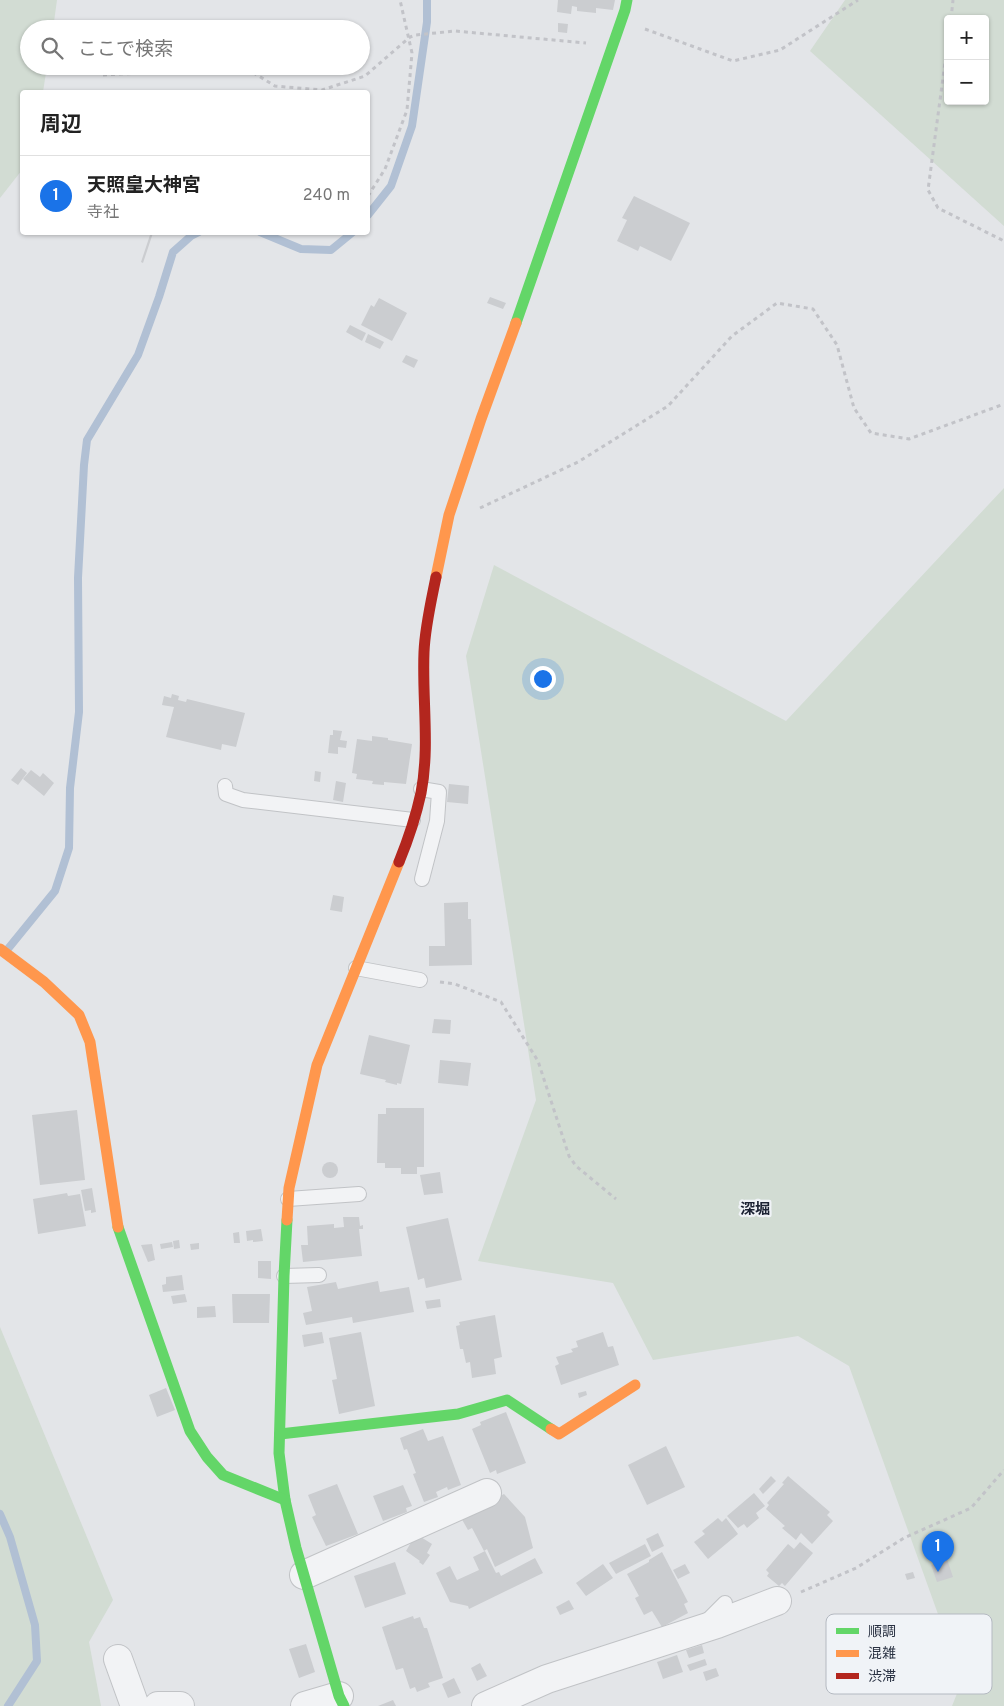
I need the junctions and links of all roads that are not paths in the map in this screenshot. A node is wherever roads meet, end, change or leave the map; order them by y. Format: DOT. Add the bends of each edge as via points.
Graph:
graph roads {
  1 [pos="627,0"];
  2 [pos="225,786"];
  3 [pos="421,789"];
  4 [pos="413,820"];
  5 [pos="422,879"];
  6 [pos="0,949"];
  7 [pos="343,959"];
  8 [pos="357,966"];
  9 [pos="420,980"];
  10 [pos="359,1194"];
  11 [pos="288,1199"];
  12 [pos="319,1275"];
  13 [pos="284,1276"];
  14 [pos="634,1385"];
  15 [pos="280,1434"];
  16 [pos="487,1493"];
  17 [pos="285,1500"];
  18 [pos="304,1575"];
  19 [pos="777,1601"];
  20 [pos="725,1603"];
  21 [pos="710,1626"];
  22 [pos="118,1659"];
  23 [pos="341,1701"];
  24 [pos="135,1706"];
  25 [pos="158,1706"];
  26 [pos="180,1706"];
  27 [pos="305,1706"];
  28 [pos="486,1706"];
  1 -- 3 [label="street" via="450,515 426,626 426,750"];
  2 -- 4 [label="lane" via="226,794 243,800"];
  3 -- 4 [label="street"];
  3 -- 5 [label="lane" via="439,792 437,820"];
  4 -- 8 [label="street"];
  6 -- 17 [label="street" via="44,982 78,1015 90,1042 116,1222 190,1431 223,1475"];
  7 -- 8 [label="lane"];
  8 -- 9 [label="lane"];
  8 -- 11 [label="street" via="317,1065"];
  10 -- 11 [label="lane"];
  11 -- 13 [label="street"];
  12 -- 13 [label="lane"];
  13 -- 15 [label="street"];
  14 -- 15 [label="street" via="559,1434 506,1400 458,1414"];
  15 -- 17 [label="street"];
  16 -- 18 [label="street"];
  17 -- 18 [label="street"];
  18 -- 23 [label="street"];
  19 -- 21 [label="street"];
  20 -- 21 [label="lane" via="709,1619"];
  21 -- 28 [label="street" via="547,1679"];
  22 -- 24 [label="street"];
  23 -- 27 [label="street"];
  25 -- 26 [label="street"];
}
